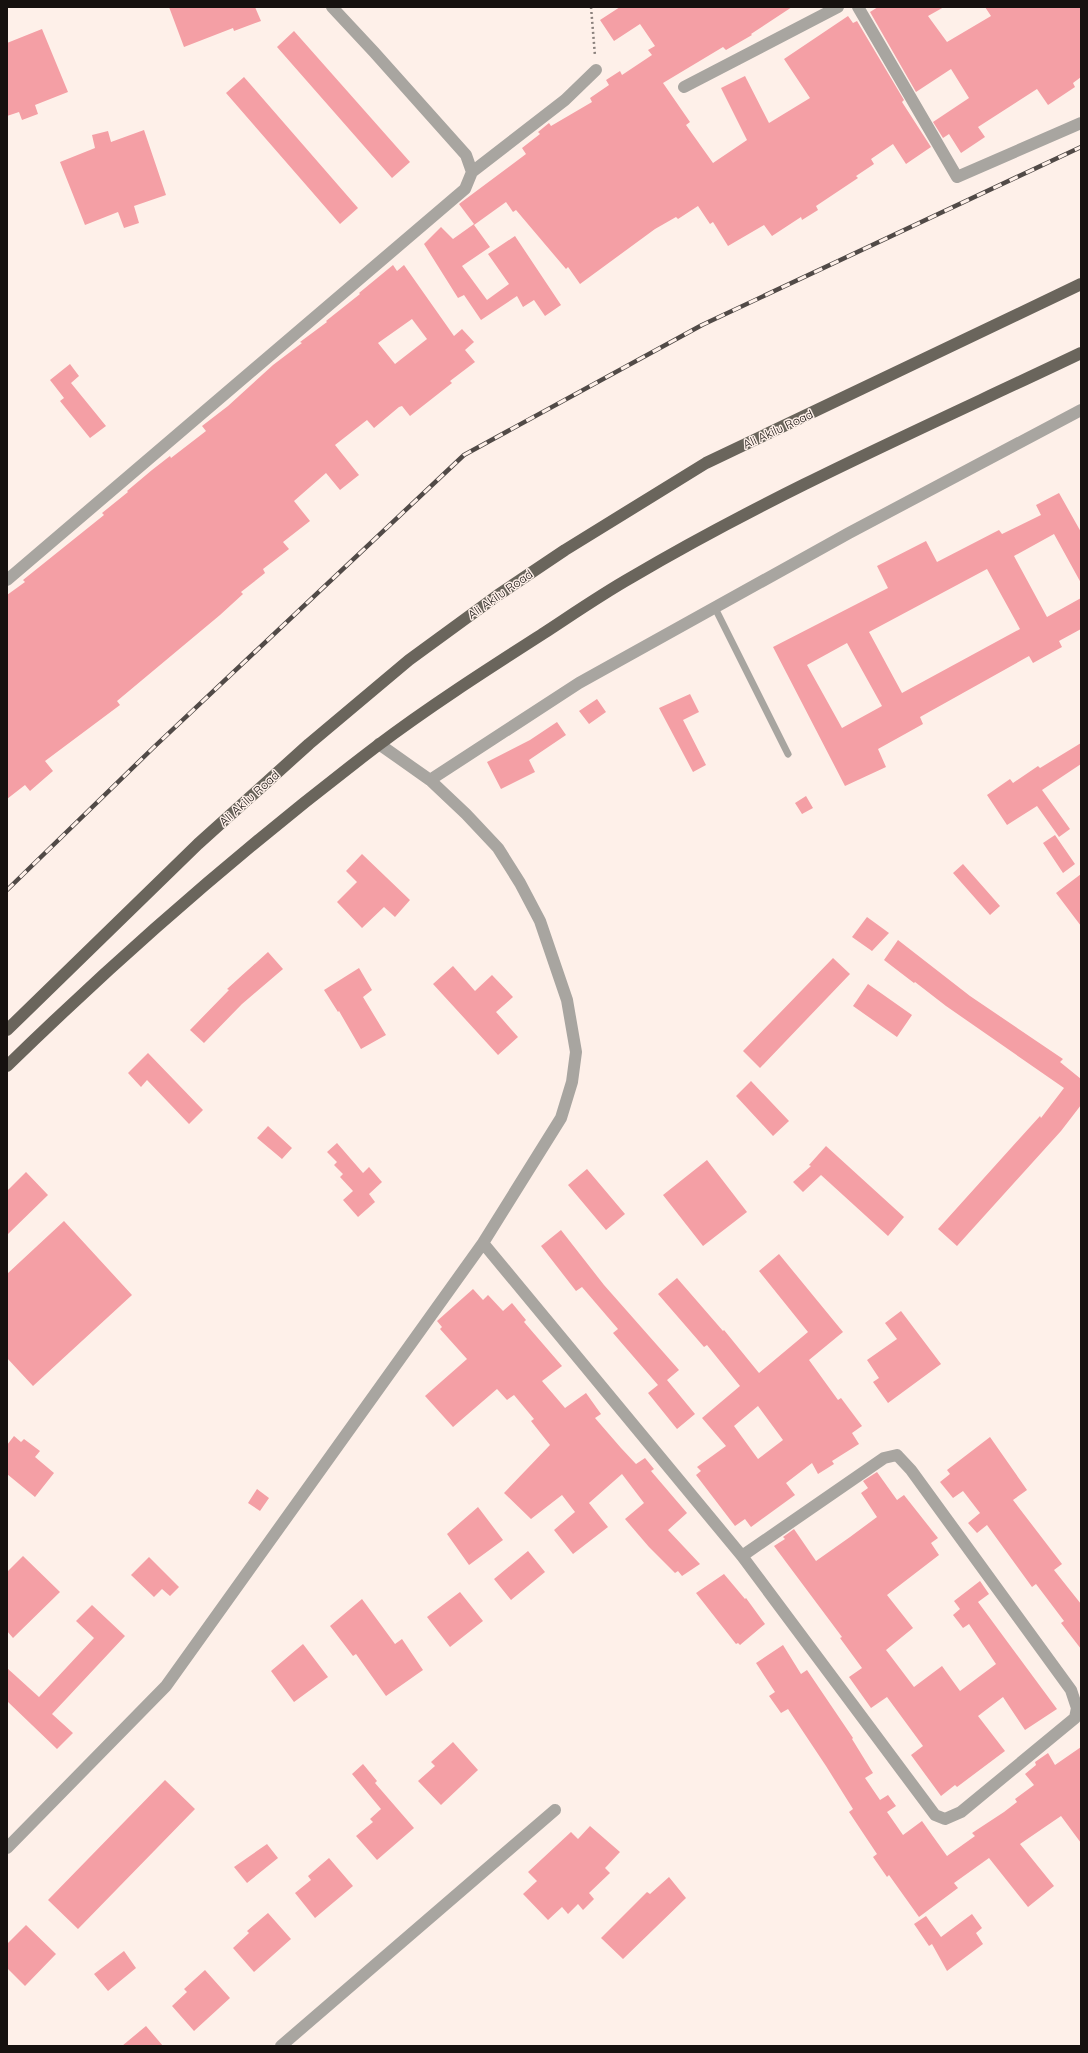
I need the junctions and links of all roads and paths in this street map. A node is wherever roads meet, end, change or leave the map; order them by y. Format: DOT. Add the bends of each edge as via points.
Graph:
graph roads {
  1 [pos="332,7"];
  2 [pos="591,7"];
  3 [pos="838,7"];
  4 [pos="858,7"];
  5 [pos="596,70"];
  6 [pos="684,87"];
  7 [pos="1081,123"];
  8 [pos="472,172"];
  9 [pos="1081,284"];
  10 [pos="1081,353"];
  11 [pos="1081,410"];
  12 [pos="7,580"];
  13 [pos="715,608"];
  14 [pos="379,744"];
  15 [pos="788,754"];
  16 [pos="430,780"];
  17 [pos="7,1030"];
  18 [pos="7,1066"];
  19 [pos="483,1243"];
  20 [pos="742,1556"];
  21 [pos="555,1810"];
  22 [pos="7,1848"];
  23 [pos="281,2046"];
  1 -- 8 [label="street" via="466,155"];
  2 -- 5 [label="path"];
  3 -- 6 [label="street"];
  4 -- 7 [label="street" via="957,176"];
  5 -- 8 [label="street" via="565,100"];
  8 -- 12 [label="street" via="465,189"];
  9 -- 17 [label="main road, Ali Akilu Road" via="706,463 565,550 498,595 409,660 309,744 198,844"];
  10 -- 14 [label="main road" via="765,503 637,574 488,669"];
  11 -- 13 [label="street" via="849,533"];
  13 -- 15 [label="lane"];
  13 -- 16 [label="street" via="579,683"];
  14 -- 16 [label="street"];
  14 -- 18 [label="main road" via="264,834 160,923"];
  16 -- 19 [label="street" via="498,848 520,883 540,921 567,1000 576,1052 572,1082 561,1118"];
  19 -- 20 [label="street"];
  19 -- 22 [label="street" via="166,1686"];
  20 -- 20 [label="street" via="935,1815 945,1819 961,1812 1075,1718 1077,1708 1071,1690 911,1470 897,1455 884,1458"];
  21 -- 23 [label="street"];
}
